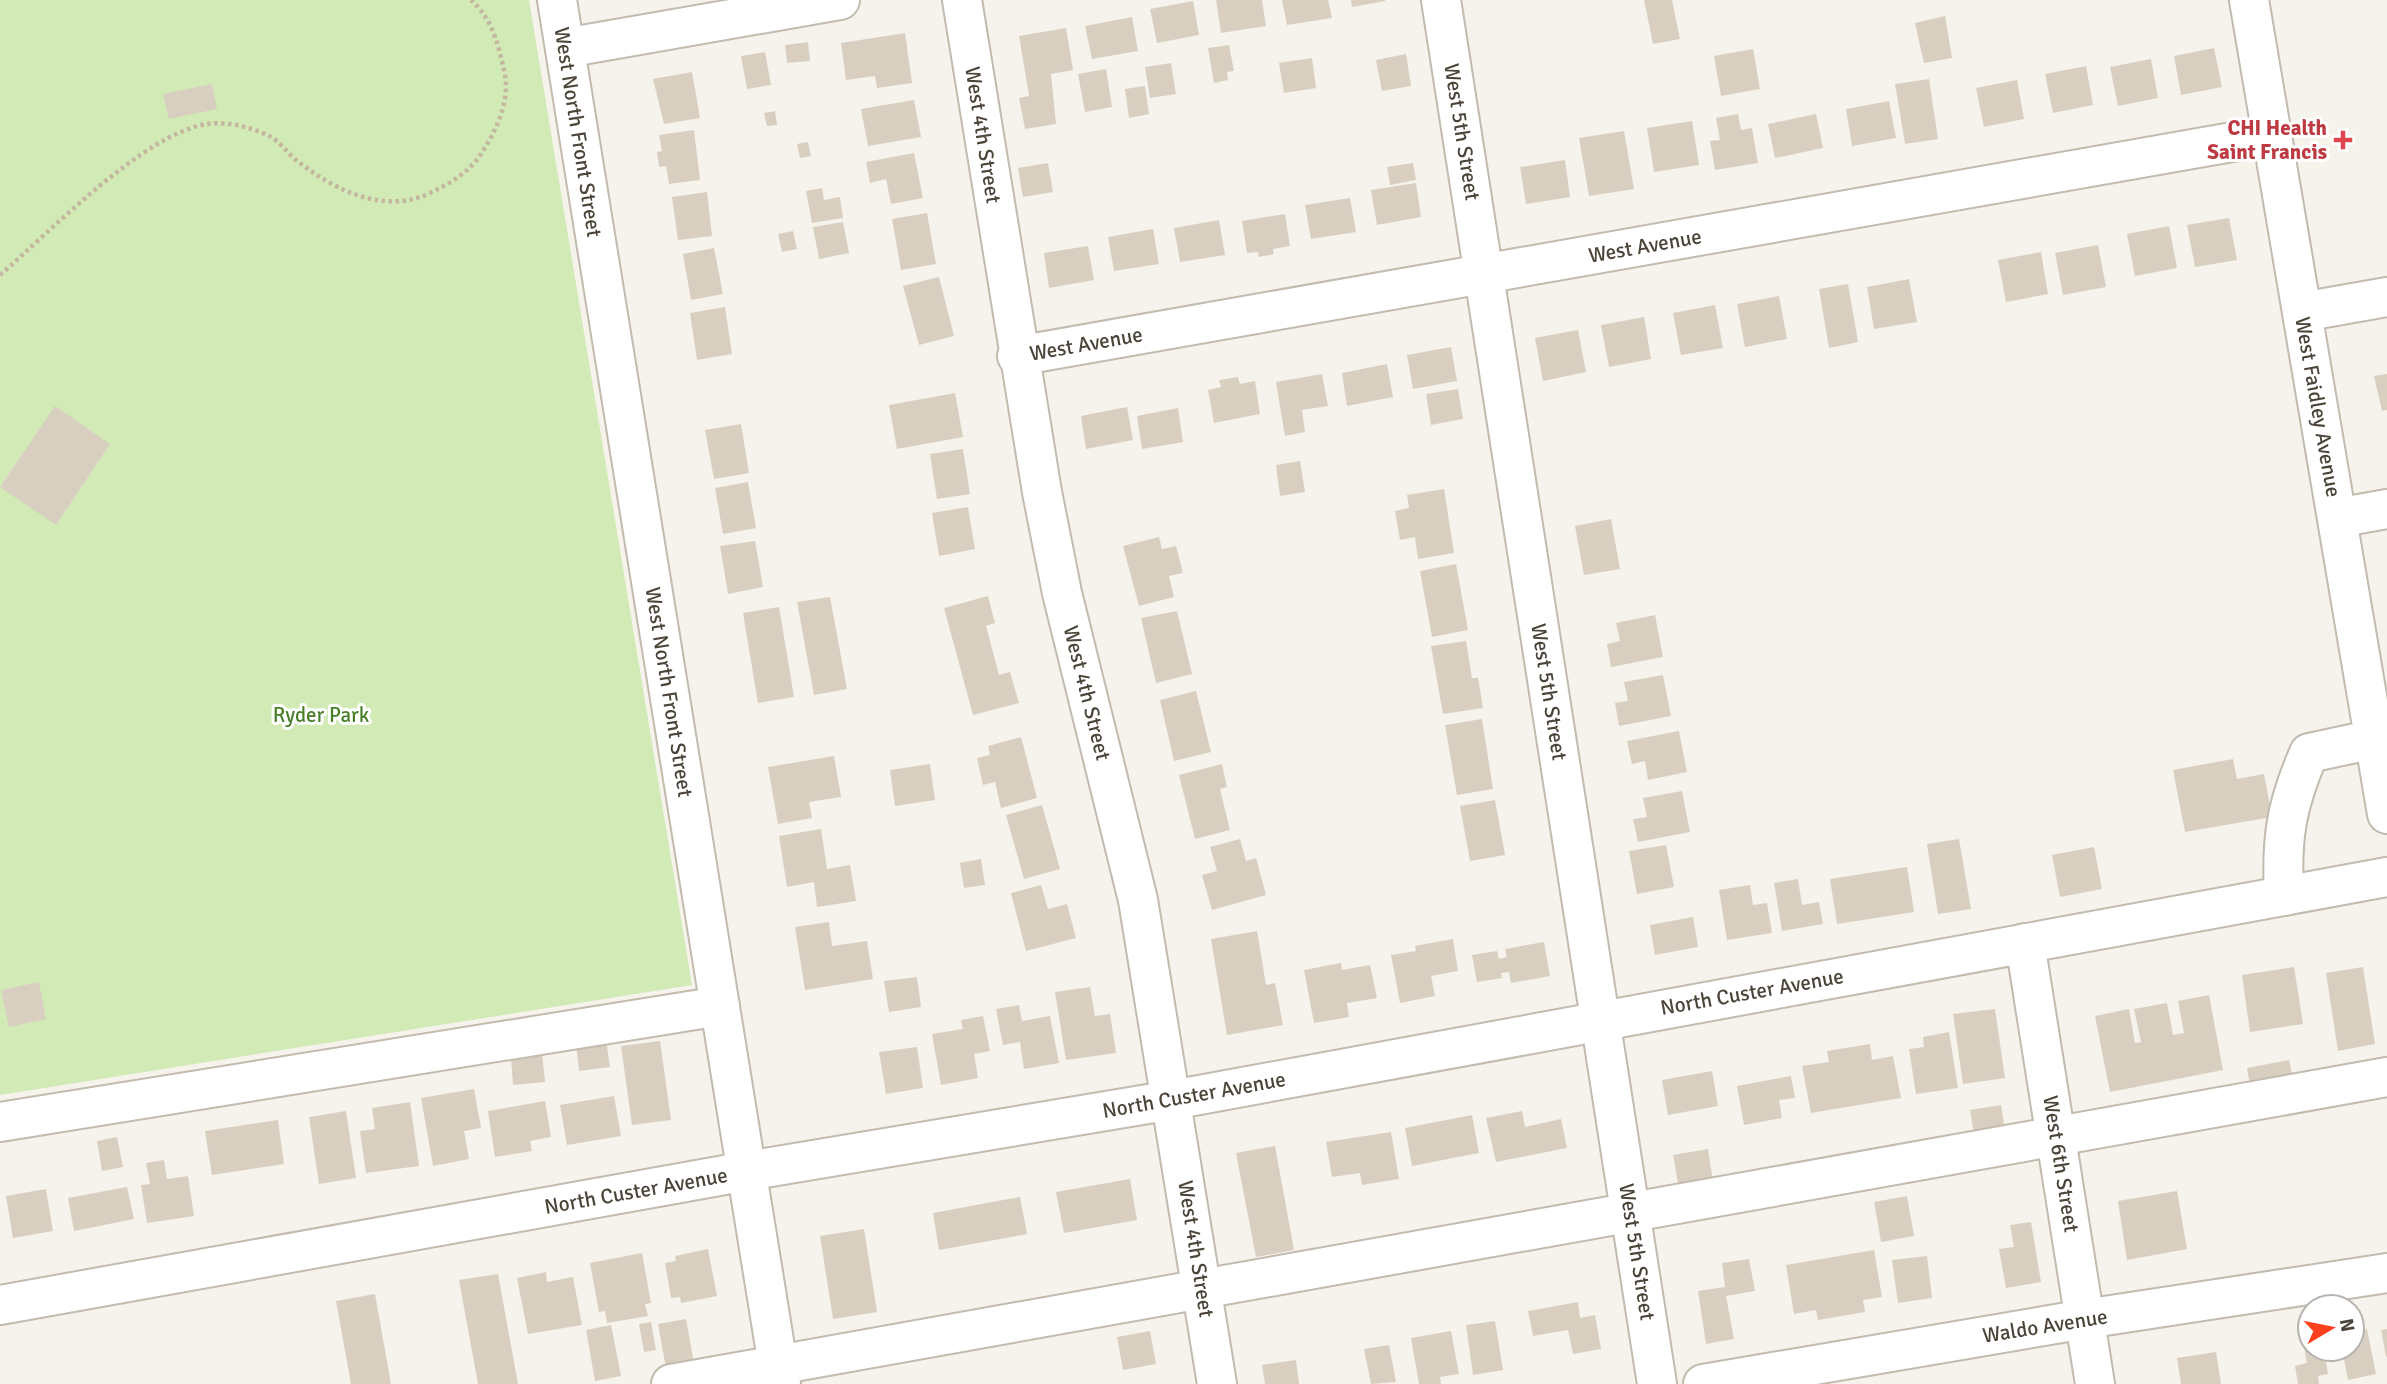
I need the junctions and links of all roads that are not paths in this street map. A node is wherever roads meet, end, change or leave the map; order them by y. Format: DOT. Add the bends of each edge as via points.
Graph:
graph roads {
  1 [pos="557,0"];
  2 [pos="840,0"];
  3 [pos="962,0"];
  4 [pos="1441,0"];
  5 [pos="2249,0"];
  6 [pos="565,48"];
  7 [pos="2272,135"];
  8 [pos="1484,275"];
  9 [pos="2387,297"];
  10 [pos="2302,312"];
  11 [pos="1017,356"];
  12 [pos="2387,509"];
  13 [pos="2337,518"];
  14 [pos="2374,739"];
  15 [pos="2387,814"];
  16 [pos="2387,877"];
  17 [pos="2284,895"];
  18 [pos="2025,943"];
  19 [pos="720,1006"];
  20 [pos="1601,1019"];
  21 [pos="2387,1077"];
  22 [pos="1172,1100"];
  23 [pos="0,1122"];
  24 [pos="2056,1136"];
  25 [pos="747,1171"];
  26 [pos="1631,1212"];
  27 [pos="2387,1273"];
  28 [pos="1202,1288"];
  29 [pos="0,1305"];
  30 [pos="2085,1319"];
  31 [pos="780,1374"];
  32 [pos="671,1384"];
  33 [pos="1217,1384"];
  34 [pos="1657,1384"];
  35 [pos="1703,1384"];
  36 [pos="2095,1384"];
  1 -- 6 [label="street, West North Front Street"];
  2 -- 6 [label="street"];
  3 -- 11 [label="street, West 4th Street"];
  4 -- 8 [label="street, West 5th Street"];
  5 -- 7 [label="street, West Faidley Avenue"];
  6 -- 19 [label="street, West North Front Street"];
  7 -- 8 [label="street, West Avenue"];
  7 -- 10 [label="street, West Faidley Avenue"];
  8 -- 11 [label="street, West Avenue"];
  8 -- 20 [label="street, West 5th Street"];
  9 -- 10 [label="street"];
  10 -- 13 [label="street, West Faidley Avenue"];
  11 -- 22 [label="street, West 4th Street" via="1062,593 1138,900"];
  12 -- 13 [label="street"];
  13 -- 14 [label="street, West Faidley Avenue"];
  14 -- 15 [label="street, West Faidley Avenue"];
  14 -- 17 [label="street" via="2309,753 2292,791 2282,845"];
  16 -- 17 [label="street, North Custer Avenue"];
  17 -- 18 [label="street, North Custer Avenue"];
  18 -- 20 [label="street, North Custer Avenue"];
  18 -- 24 [label="street, West 6th Street"];
  19 -- 23 [label="street"];
  19 -- 25 [label="street, West North Front Street"];
  20 -- 22 [label="street, North Custer Avenue"];
  20 -- 26 [label="street, West 5th Street"];
  21 -- 24 [label="street"];
  22 -- 25 [label="street, North Custer Avenue"];
  22 -- 28 [label="street, West 4th Street"];
  24 -- 26 [label="street"];
  24 -- 30 [label="street, West 6th Street"];
  25 -- 29 [label="street, North Custer Avenue"];
  25 -- 31 [label="street, West North Front Street"];
  26 -- 28 [label="street"];
  26 -- 34 [label="street, West 5th Street"];
  27 -- 30 [label="street, Waldo Avenue"];
  28 -- 31 [label="street"];
  28 -- 33 [label="street, West 4th Street"];
  30 -- 35 [label="street, Waldo Avenue"];
  30 -- 36 [label="street, West 6th Street"];
  31 -- 32 [label="street"];
}
